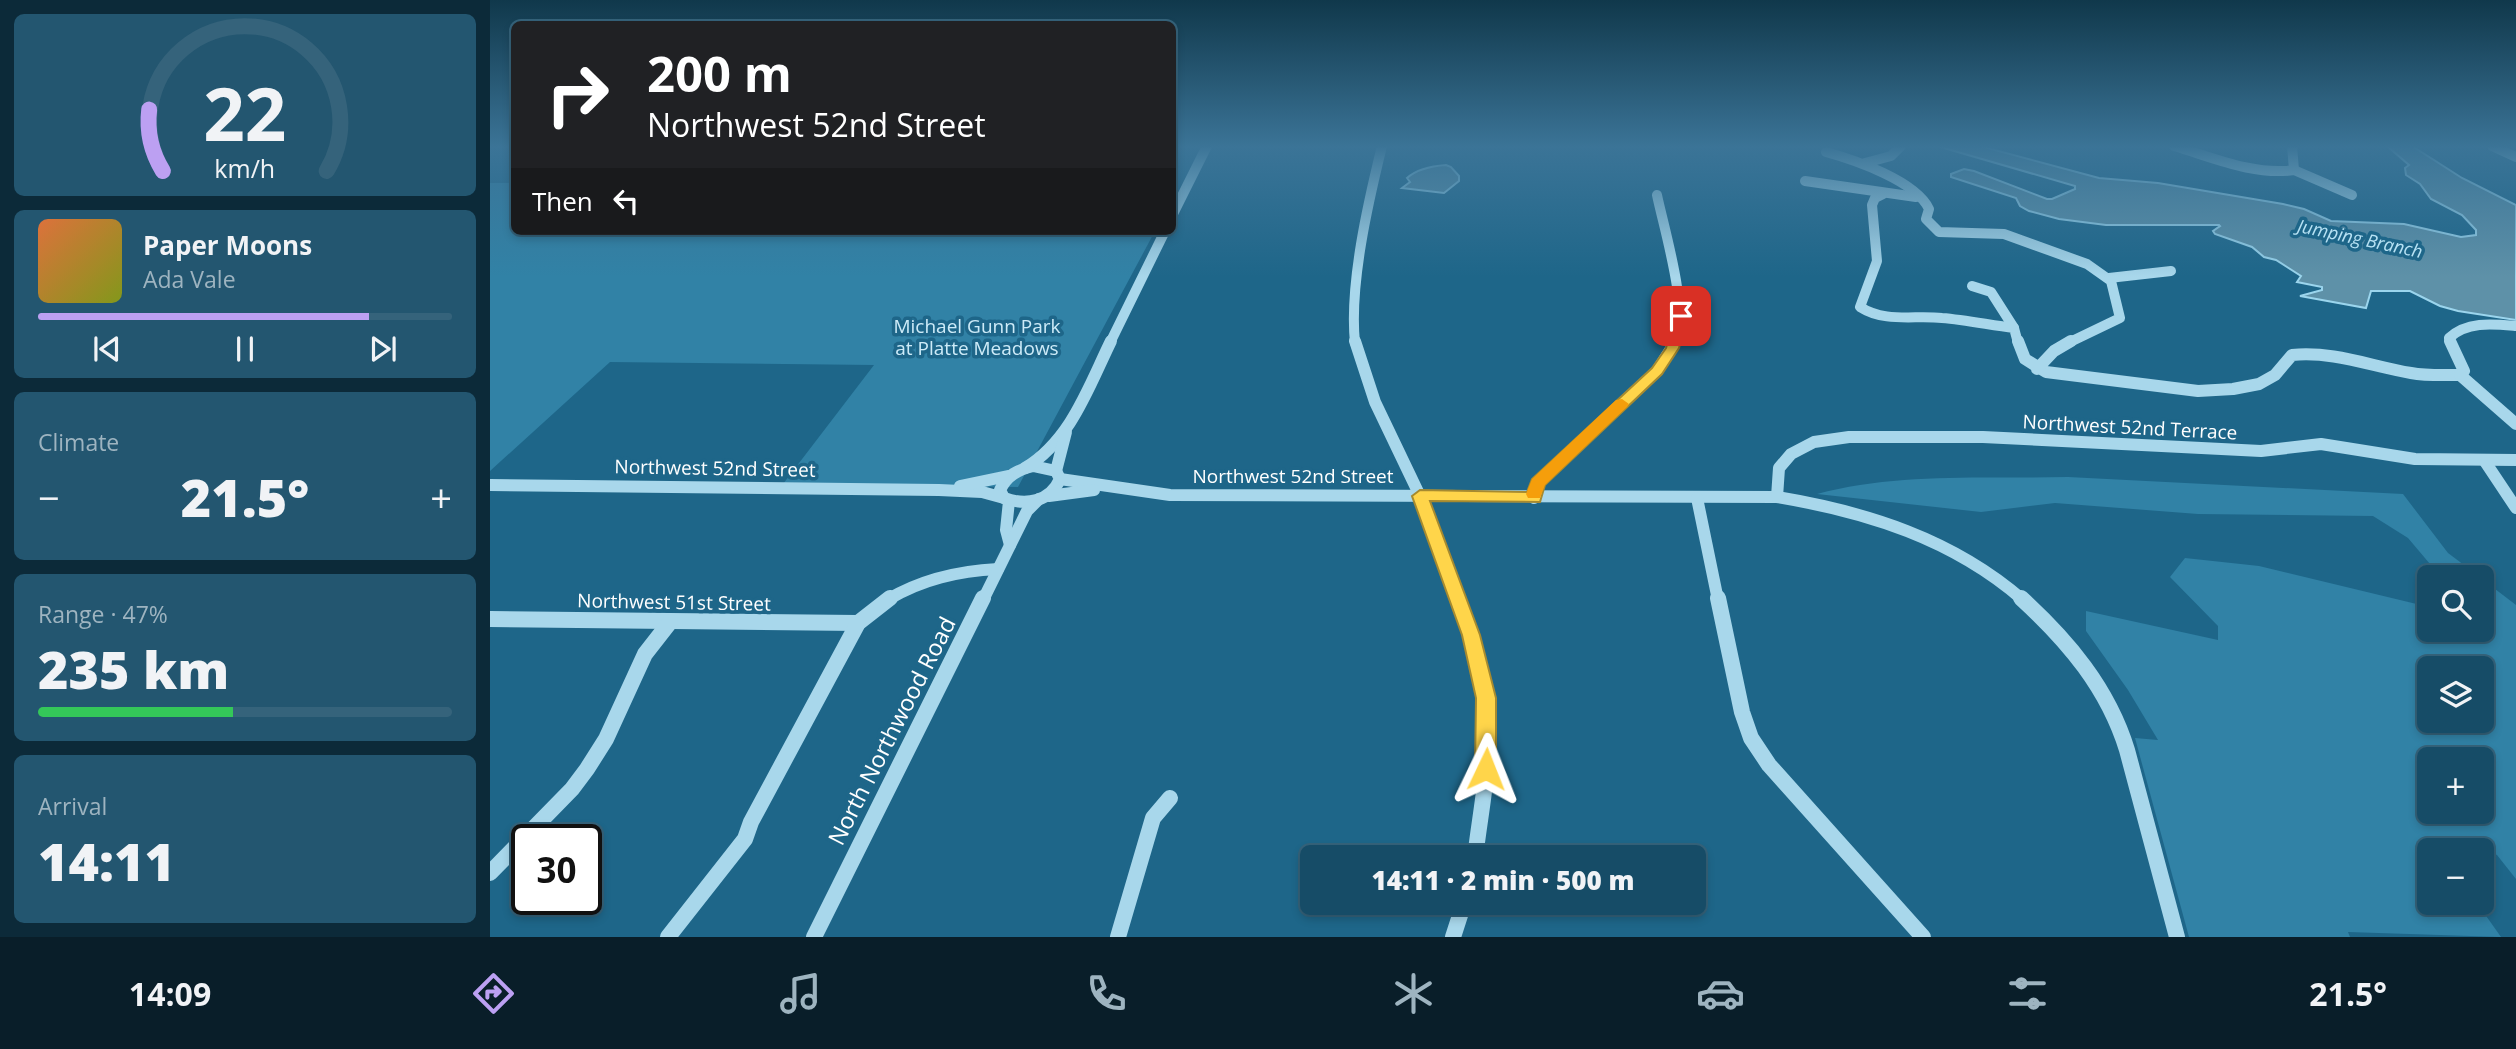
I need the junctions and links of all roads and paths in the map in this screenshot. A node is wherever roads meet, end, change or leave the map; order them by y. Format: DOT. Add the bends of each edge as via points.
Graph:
graph roads {
  1 [pos="1185,190"];
  2 [pos="1372,190"];
  3 [pos="1857,190"];
  4 [pos="1910,190"];
  5 [pos="2340,190"];
  6 [pos="1883,194"];
  7 [pos="1657,195"];
  8 [pos="2352,195"];
  9 [pos="1924,198"];
  10 [pos="1176,208"];
  11 [pos="1163,235"];
  12 [pos="2171,271"];
  13 [pos="2109,278"];
  14 [pos="1972,286"];
  15 [pos="2516,326"];
  16 [pos="2014,328"];
  17 [pos="2037,369"];
  18 [pos="2460,375"];
  19 [pos="2516,424"];
  20 [pos="1066,432"];
  21 [pos="2484,460"];
  22 [pos="2516,460"];
  23 [pos="1025,468"];
  24 [pos="1010,475"];
  25 [pos="1058,475"];
  26 [pos="490,485"];
  27 [pos="1104,487"];
  28 [pos="939,490"];
  29 [pos="1420,496"];
  30 [pos="1777,497"];
  31 [pos="1042,498"];
  32 [pos="1534,498"];
  33 [pos="1697,498"];
  34 [pos="1007,500"];
  35 [pos="2516,508"];
  36 [pos="1010,545"];
  37 [pos="998,569"];
  38 [pos="491,620"];
  39 [pos="670,622"];
  40 [pos="858,623"];
  41 [pos="1170,798"];
  42 [pos="1476,845"];
  43 [pos="491,871"];
  44 [pos="1460,915"];
  45 [pos="668,937"];
  46 [pos="814,937"];
  47 [pos="1118,937"];
  48 [pos="1452,937"];
  49 [pos="1923,937"];
  50 [pos="2177,937"];
  1 -- 10 [label="street"];
  2 -- 29 [label="street" via="1353,312 1354,342 1375,402"];
  3 -- 6 [label="street"];
  4 -- 9 [label="street"];
  5 -- 8 [label="street"];
  6 -- 9 [label="street"];
  6 -- 16 [label="street" via="1871,205 1877,260 1860,307 1890,316 1939,317"];
  7 -- 32 [label="street" via="1680,304 1676,339 1657,371 1537,483"];
  9 -- 13 [label="street" via="1929,209 1926,219 1938,233 1998,233 2097,269"];
  11 -- 20 [label="street"];
  12 -- 13 [label="street"];
  13 -- 17 [label="street" via="2120,318 2056,348"];
  14 -- 16 [label="street" via="1991,292"];
  15 -- 18 [label="street" via="2454,331 2449,338 2464,371"];
  16 -- 17 [label="street" via="2025,360"];
  17 -- 18 [label="street" via="2186,391 2217,391 2274,377 2292,355 2326,353 2406,372"];
  18 -- 19 [label="street"];
  20 -- 23 [label="street" via="1050,451"];
  20 -- 25 [label="street"];
  21 -- 22 [label="street, Northwest 52nd Terrace"];
  21 -- 30 [label="street, Northwest 52nd Terrace" via="2396,458 2321,444 2261,452 1983,437 1849,437 1814,442 1791,454 1779,468"];
  21 -- 35 [label="street"];
  23 -- 24 [label="street, Northwest 52nd Street"];
  23 -- 25 [label="street, Northwest 52nd Street" via="1042,466"];
  24 -- 28 [label="street, Northwest 52nd Street"];
  24 -- 34 [label="street, North Northwood Road" via="1001,485"];
  25 -- 27 [label="street, Northwest 52nd Street"];
  25 -- 31 [label="street, North Northwood Road" via="1056,488"];
  26 -- 28 [label="street, Northwest 52nd Street"];
  27 -- 29 [label="street, Northwest 52nd Street" via="1170,495"];
  27 -- 31 [label="street, Northwest 52nd Street"];
  28 -- 34 [label="street, Northwest 52nd Street" via="982,492"];
  29 -- 32 [label="street, Northwest 52nd Street"];
  29 -- 42 [label="street" via="1471,635 1486,698 1488,745"];
  30 -- 33 [label="street, Northwest 52nd Street"];
  30 -- 50 [label="street, Northwest 52nd Street" via="1854,512 1936,543 2007,587 2066,643 2117,722"];
  31 -- 34 [label="street, Northwest 52nd Street" via="1024,503"];
  31 -- 36 [label="street, North Northwood Road" via="1027,511"];
  32 -- 33 [label="street, Northwest 52nd Street"];
  33 -- 49 [label="street" via="1751,738 1769,765"];
  34 -- 36 [label="street, North Northwood Road"];
  36 -- 37 [label="street, North Northwood Road"];
  37 -- 40 [label="street" via="963,570 914,583"];
  37 -- 46 [label="street, North Northwood Road"];
  38 -- 39 [label="street, Northwest 51st Street"];
  39 -- 40 [label="street, Northwest 51st Street"];
  39 -- 43 [label="street" via="638,666 606,739 587,769"];
  40 -- 45 [label="street" via="746,839"];
  41 -- 47 [label="street" via="1153,818"];
  44 -- 48 [label="street"];
}
